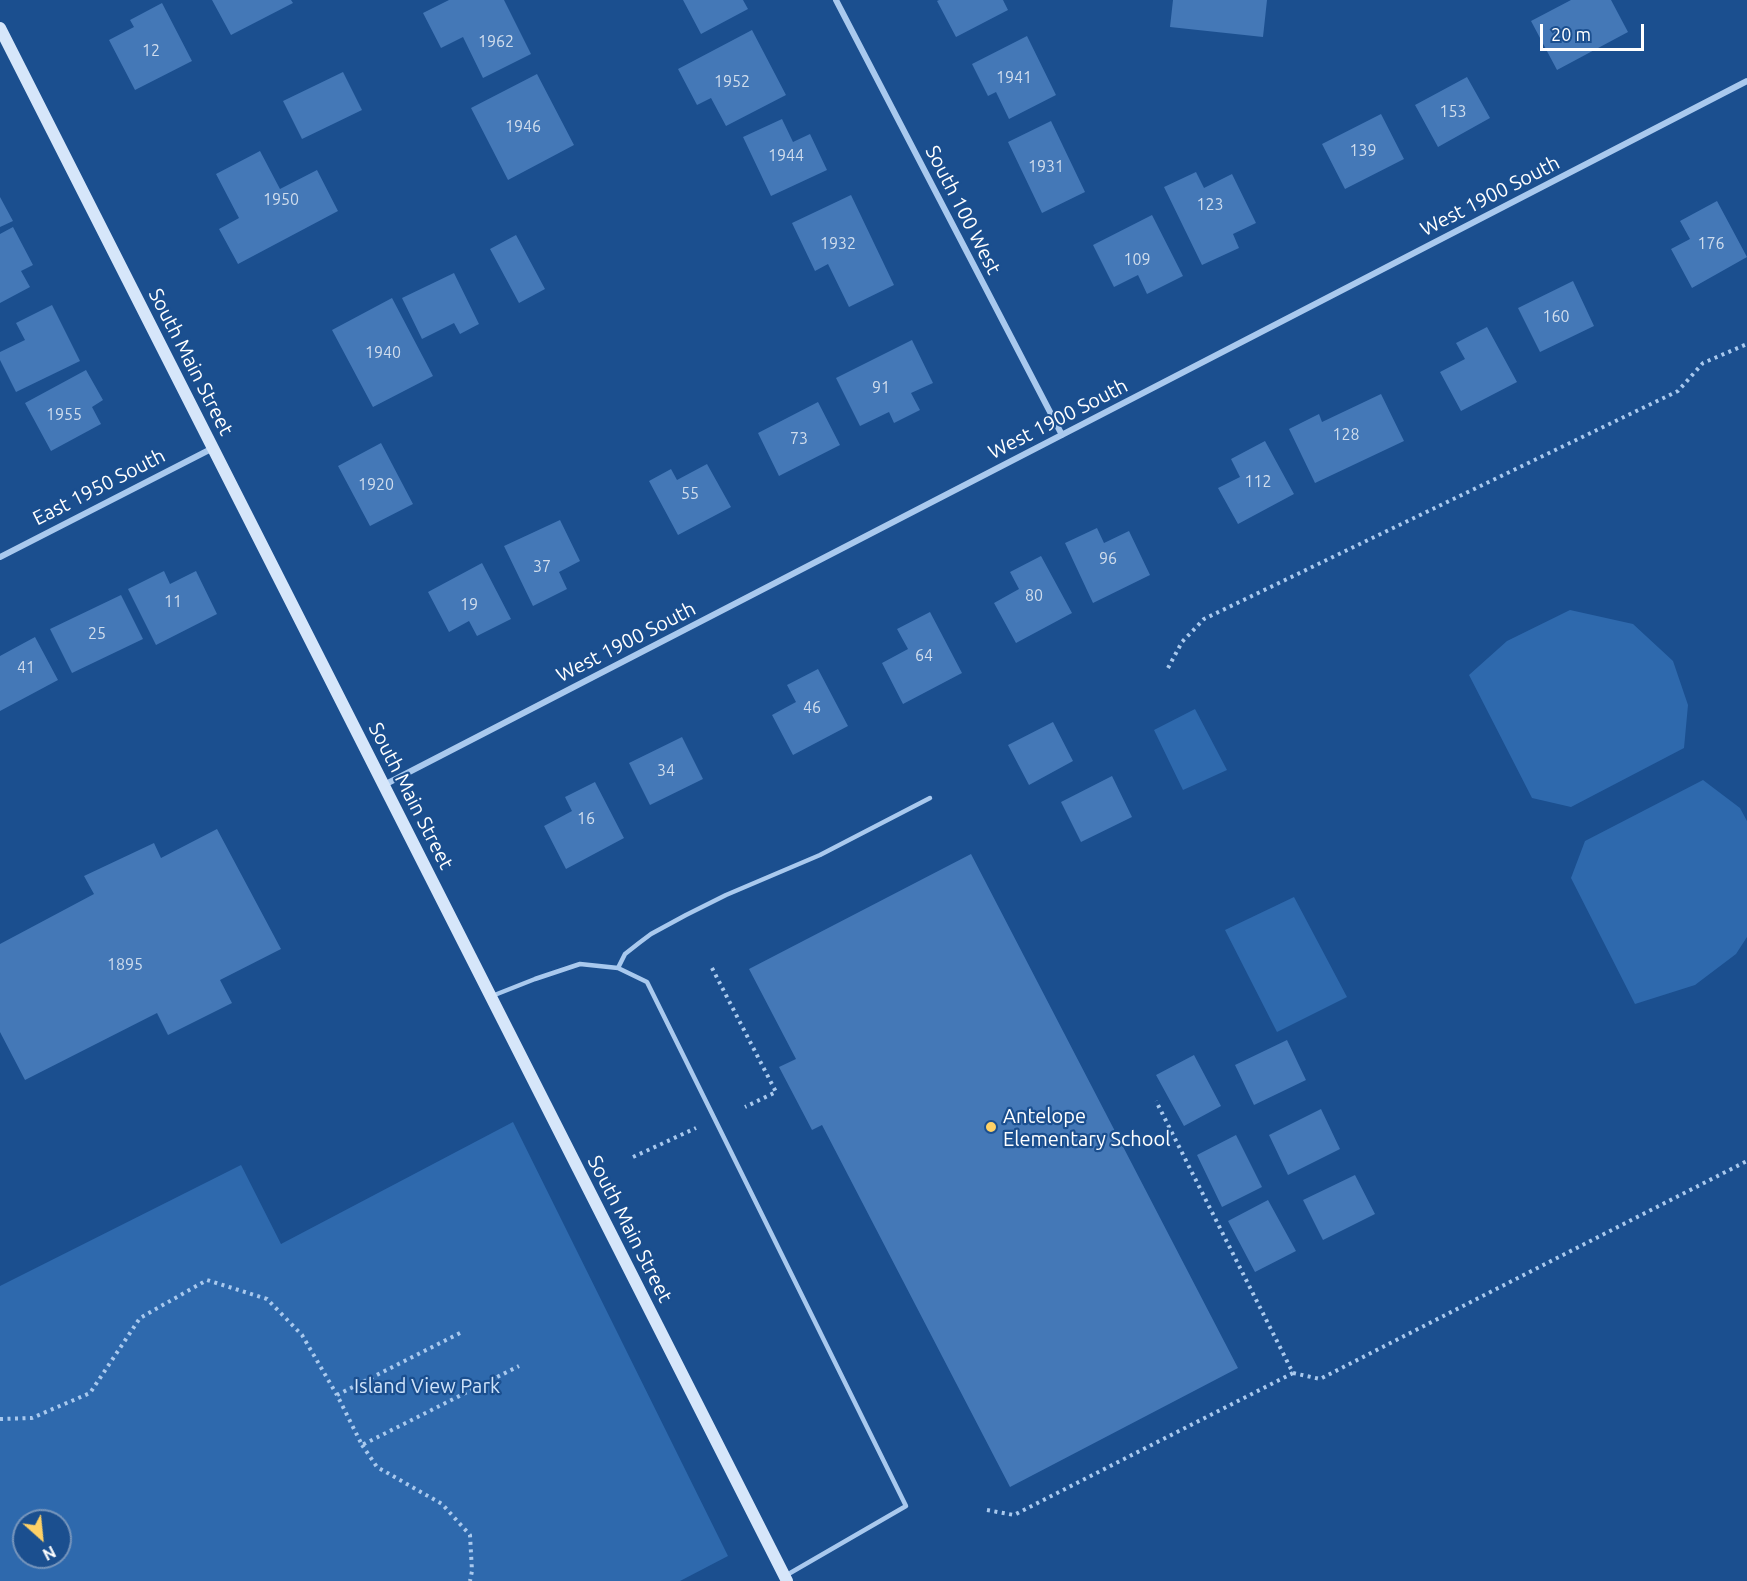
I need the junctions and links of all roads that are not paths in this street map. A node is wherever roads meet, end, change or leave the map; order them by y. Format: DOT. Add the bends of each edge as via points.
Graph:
graph roads {
  1 [pos="836,0"];
  2 [pos="0,28"];
  3 [pos="1747,81"];
  4 [pos="1062,435"];
  5 [pos="214,448"];
  6 [pos="0,557"];
  7 [pos="384,785"];
  8 [pos="930,798"];
  9 [pos="618,968"];
  10 [pos="490,996"];
  11 [pos="782,1579"];
  1 -- 4 [label="street, South 100 West"];
  2 -- 5 [label="street, South Main Street"];
  3 -- 4 [label="street, West 1900 South"];
  4 -- 7 [label="street, West 1900 South"];
  5 -- 6 [label="street, East 1950 South"];
  5 -- 7 [label="street, South Main Street"];
  7 -- 10 [label="street, South Main Street"];
  8 -- 9 [label="lane" via="820,855 726,895 651,934 626,954"];
  9 -- 10 [label="lane" via="580,964"];
  9 -- 11 [label="lane" via="647,982 906,1506"];
  10 -- 11 [label="street, South Main Street"];
}
